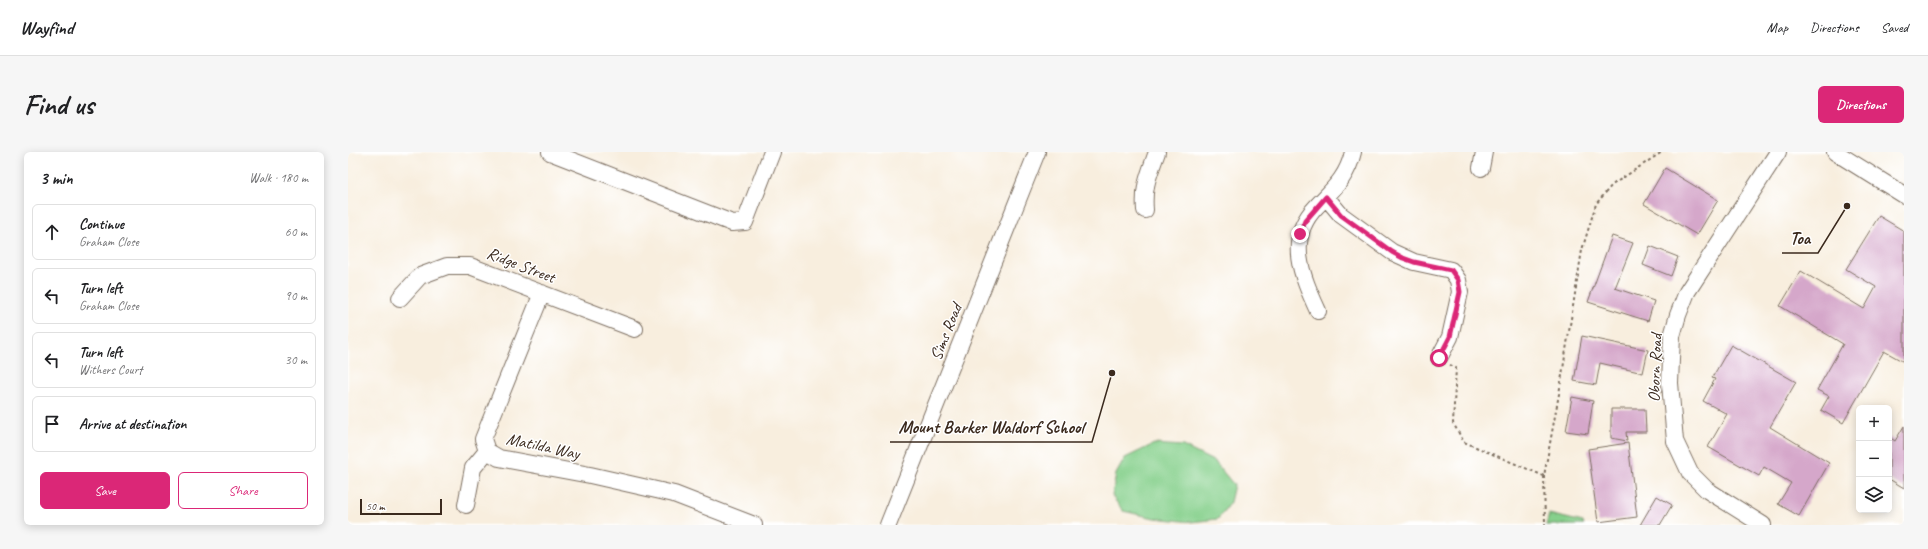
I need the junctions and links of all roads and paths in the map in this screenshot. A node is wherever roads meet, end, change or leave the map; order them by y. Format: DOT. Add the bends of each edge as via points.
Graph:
graph roads {
  1 [pos="550,152"];
  2 [pos="772,152"];
  3 [pos="1037,152"];
  4 [pos="1158,152"];
  5 [pos="1353,152"];
  6 [pos="1484,152"];
  7 [pos="1662,152"];
  8 [pos="1778,152"];
  9 [pos="1835,152"];
  10 [pos="1481,168"];
  11 [pos="1904,195"];
  12 [pos="1326,197"];
  13 [pos="1145,210"];
  14 [pos="542,293"];
  15 [pos="400,298"];
  16 [pos="1318,311"];
  17 [pos="635,329"];
  18 [pos="1439,358"];
  19 [pos="487,450"];
  20 [pos="1544,476"];
  21 [pos="466,505"];
  22 [pos="722,519"];
  23 [pos="754,525"];
  24 [pos="888,525"];
  25 [pos="1545,525"];
  26 [pos="1763,525"];
  1 -- 2 [label="street" via="732,223 745,222"];
  3 -- 24 [label="street, Sims Road"];
  4 -- 13 [label="street" via="1145,183"];
  5 -- 12 [label="street" via="1347,172"];
  6 -- 10 [label="street"];
  7 -- 20 [label="path" via="1612,184 1596,204 1582,250"];
  8 -- 26 [label="street, Oborn Road" via="1687,292 1672,336 1670,364 1675,441 1690,473 1707,490"];
  9 -- 11 [label="street"];
  12 -- 16 [label="street" via="1305,221 1298,245 1299,260 1306,284"];
  12 -- 18 [label="street" via="1341,215 1392,252 1403,258 1446,268 1455,273 1460,292 1450,337"];
  14 -- 15 [label="street, Ridge Street" via="470,266 447,266 420,276"];
  14 -- 17 [label="street, Ridge Street"];
  14 -- 19 [label="street, Matilda Way" via="483,438"];
  18 -- 20 [label="path" via="1456,368 1453,424 1464,442"];
  19 -- 21 [label="street" via="473,468"];
  19 -- 22 [label="street, Matilda Way" via="499,458 674,494"];
  20 -- 25 [label="path"];
  22 -- 23 [label="street, Matilda Way"];
}
